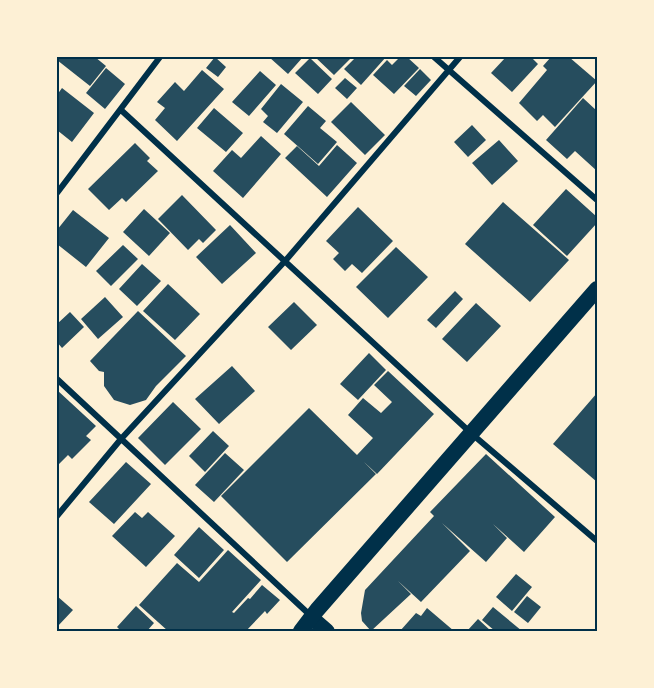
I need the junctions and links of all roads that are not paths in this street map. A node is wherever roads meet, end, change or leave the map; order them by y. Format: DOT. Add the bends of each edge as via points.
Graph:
graph roads {
  1 [pos="160,57"];
  2 [pos="434,57"];
  3 [pos="460,57"];
  4 [pos="448,70"];
  5 [pos="121,110"];
  6 [pos="57,193"];
  7 [pos="597,200"];
  8 [pos="286,260"];
  9 [pos="597,289"];
  10 [pos="57,379"];
  11 [pos="472,434"];
  12 [pos="121,439"];
  13 [pos="57,516"];
  14 [pos="597,541"];
  15 [pos="312,618"];
  16 [pos="301,631"];
  17 [pos="327,631"];
  1 -- 5 [label="street"];
  2 -- 4 [label="street"];
  3 -- 4 [label="street"];
  4 -- 7 [label="street"];
  4 -- 8 [label="street"];
  5 -- 6 [label="street"];
  5 -- 8 [label="street"];
  8 -- 11 [label="street"];
  8 -- 12 [label="street"];
  9 -- 11 [label="highway"];
  10 -- 12 [label="street"];
  11 -- 14 [label="street"];
  11 -- 15 [label="highway"];
  12 -- 13 [label="street"];
  12 -- 15 [label="street"];
  15 -- 16 [label="highway"];
  15 -- 17 [label="main road"];
}
